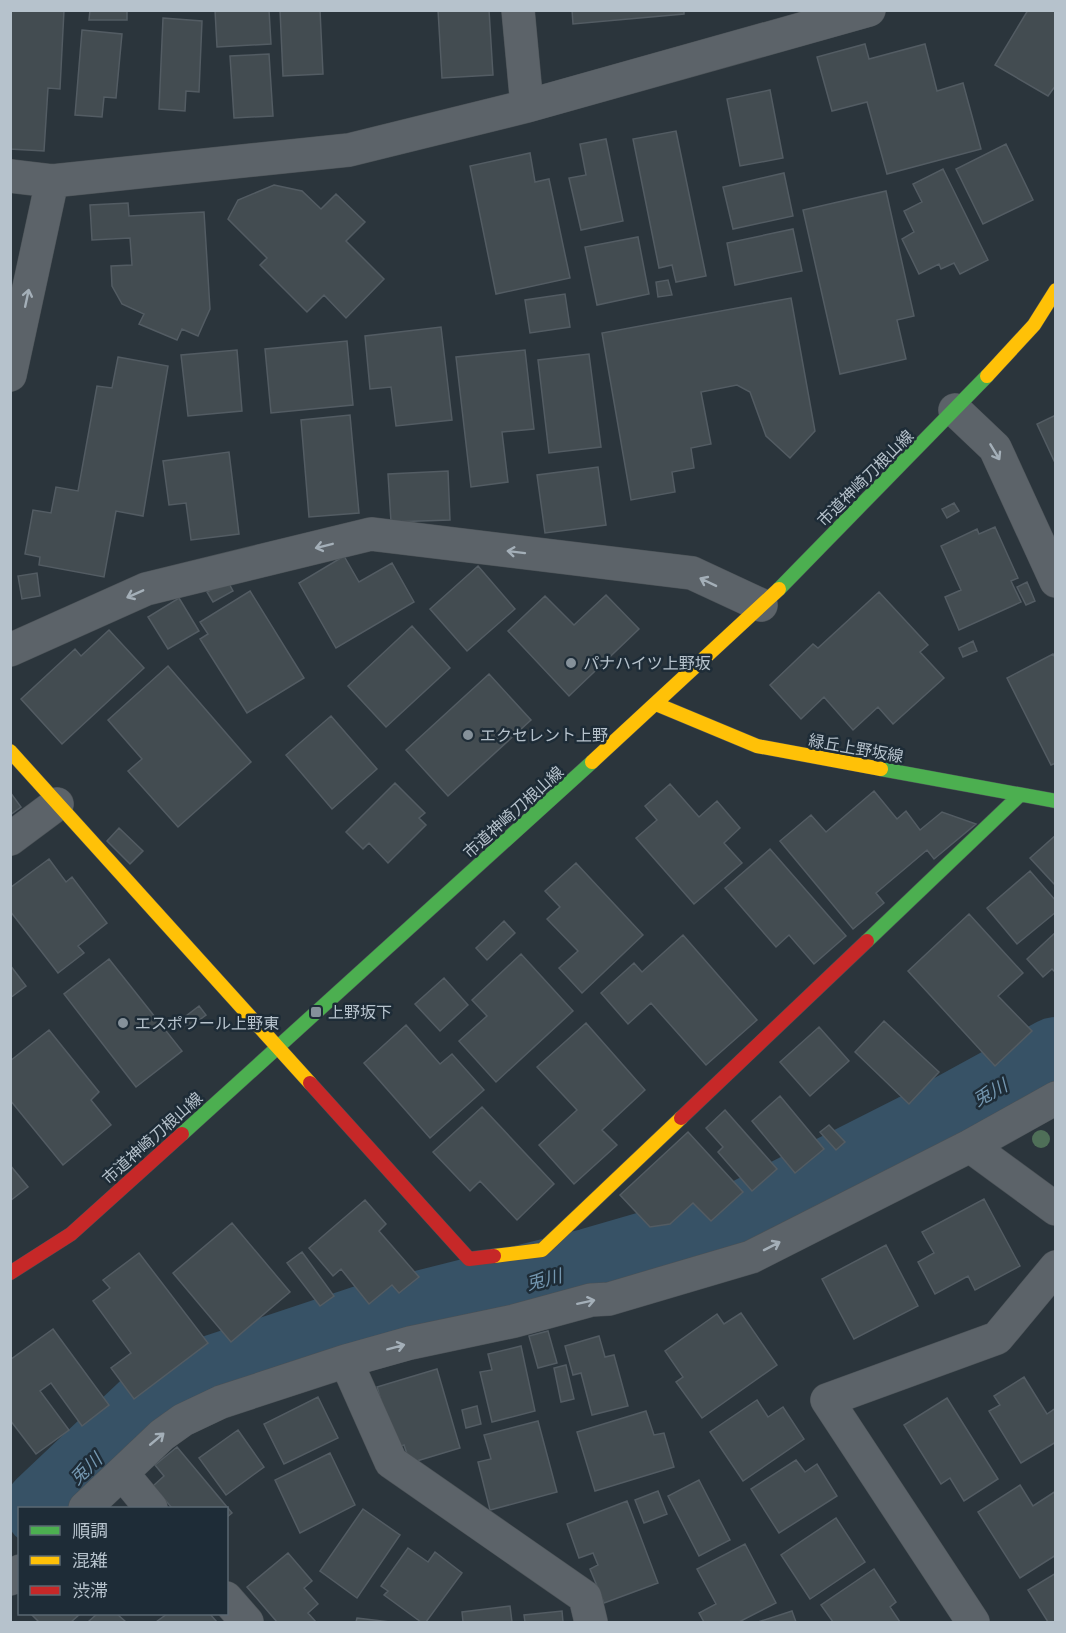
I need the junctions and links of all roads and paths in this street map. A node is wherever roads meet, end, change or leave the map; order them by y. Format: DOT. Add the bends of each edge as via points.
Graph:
graph roads {
  1 [pos="518,10"];
  2 [pos="868,10"];
  3 [pos="526,106"];
  4 [pos="10,176"];
  5 [pos="51,181"];
  6 [pos="1056,290"];
  7 [pos="10,375"];
  8 [pos="956,410"];
  9 [pos="1056,581"];
  10 [pos="762,605"];
  11 [pos="10,650"];
  12 [pos="656,704"];
  13 [pos="10,751"];
  14 [pos="1020,795"];
  15 [pos="1056,801"];
  16 [pos="57,804"];
  17 [pos="10,839"];
  18 [pos="279,1046"];
  19 [pos="1056,1098"];
  20 [pos="970,1146"];
  21 [pos="1056,1209"];
  22 [pos="1056,1267"];
  23 [pos="10,1273"];
  24 [pos="346,1361"];
  25 [pos="122,1473"];
  26 [pos="87,1507"];
  27 [pos="149,1507"];
  28 [pos="228,1600"];
  29 [pos="248,1623"];
  30 [pos="591,1623"];
  31 [pos="973,1623"];
  1 -- 3 [label="street"];
  2 -- 3 [label="street"];
  3 -- 5 [label="street" via="349,150"];
  4 -- 5 [label="street"];
  7 -- 5 [label="street, one-way"];
  6 -- 8 [label="street, 市道神崎刀根山線" via="1034,325"];
  8 -- 9 [label="street, one-way" via="995,448"];
  8 -- 10 [label="street, 市道神崎刀根山線"];
  10 -- 11 [label="street, one-way" via="692,573 372,534 146,589"];
  10 -- 12 [label="street, 市道神崎刀根山線"];
  12 -- 14 [label="street, 緑丘上野坂線" via="757,746"];
  12 -- 18 [label="street, 市道神崎刀根山線"];
  13 -- 16 [label="street"];
  14 -- 15 [label="street, 緑丘上野坂線"];
  14 -- 18 [label="street" via="542,1250 469,1259"];
  16 -- 17 [label="street"];
  16 -- 18 [label="street"];
  18 -- 23 [label="street, 市道神崎刀根山線" via="71,1234"];
  19 -- 20 [label="street"];
  20 -- 21 [label="street"];
  24 -- 20 [label="street, one-way" via="591,1300 609,1299 751,1257"];
  22 -- 31 [label="street" via="997,1338 826,1400"];
  25 -- 24 [label="street, one-way" via="162,1435 193,1414"];
  24 -- 30 [label="street" via="391,1462 585,1597"];
  25 -- 26 [label="street"];
  25 -- 27 [label="street"];
  28 -- 29 [label="street"];
}
